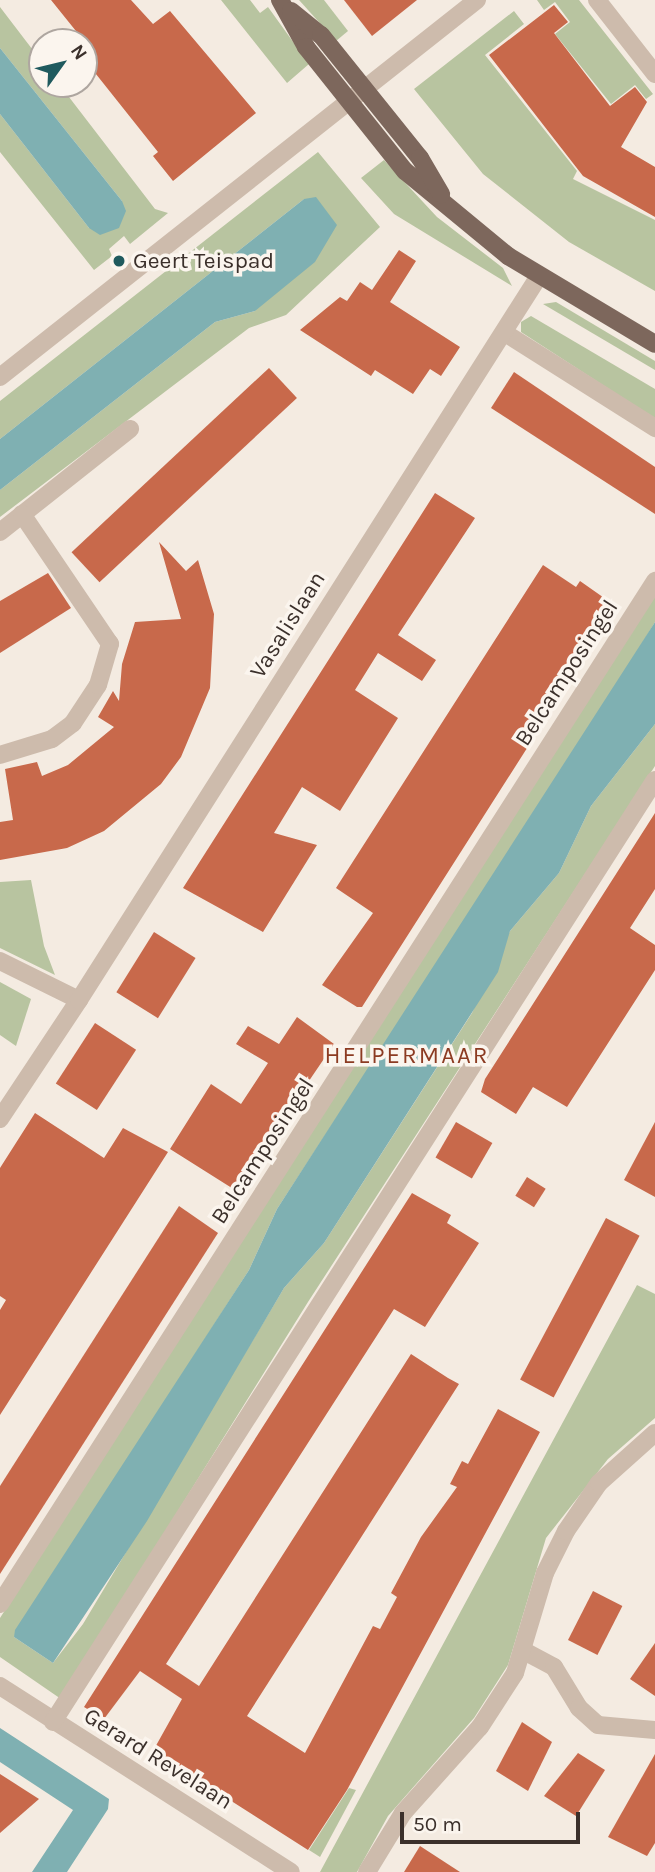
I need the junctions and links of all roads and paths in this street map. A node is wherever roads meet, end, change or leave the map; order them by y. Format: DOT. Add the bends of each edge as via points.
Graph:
graph roads {
  1 [pos="477,0"];
  2 [pos="597,0"];
  3 [pos="282,2"];
  4 [pos="655,74"];
  5 [pos="357,96"];
  6 [pos="540,276"];
  7 [pos="505,333"];
  8 [pos="655,344"];
  9 [pos="0,377"];
  10 [pos="655,428"];
  11 [pos="130,429"];
  12 [pos="22,514"];
  13 [pos="0,532"];
  14 [pos="655,581"];
  15 [pos="0,755"];
  16 [pos="655,780"];
  17 [pos="0,961"];
  18 [pos="79,1000"];
  19 [pos="0,1119"];
  20 [pos="655,1433"];
  21 [pos="0,1604"];
  22 [pos="524,1651"];
  23 [pos="0,1686"];
  24 [pos="54,1721"];
  25 [pos="655,1730"];
  26 [pos="290,1872"];
  27 [pos="367,1872"];
  1 -- 5 [label="street"];
  2 -- 4 [label="street"];
  3 -- 5 [label="main road" via="321,35"];
  5 -- 6 [label="main road" via="420,158 446,203"];
  5 -- 9 [label="street"];
  6 -- 7 [label="street, Vasalislaan"];
  6 -- 8 [label="main road"];
  7 -- 10 [label="street"];
  7 -- 18 [label="street, Vasalislaan"];
  11 -- 12 [label="street"];
  12 -- 13 [label="street"];
  12 -- 15 [label="street" via="110,644 98,685 72,723 52,739"];
  14 -- 21 [label="street, Belcamposingel"];
  16 -- 24 [label="street"];
  17 -- 18 [label="street"];
  18 -- 19 [label="street, Vasalislaan"];
  20 -- 22 [label="street" via="599,1483 566,1531 545,1573"];
  22 -- 25 [label="street" via="554,1667 579,1708 598,1725"];
  22 -- 27 [label="street" via="480,1727 403,1813"];
  23 -- 24 [label="street, Gerard Revelaan"];
  24 -- 26 [label="street, Gerard Revelaan"];
}
